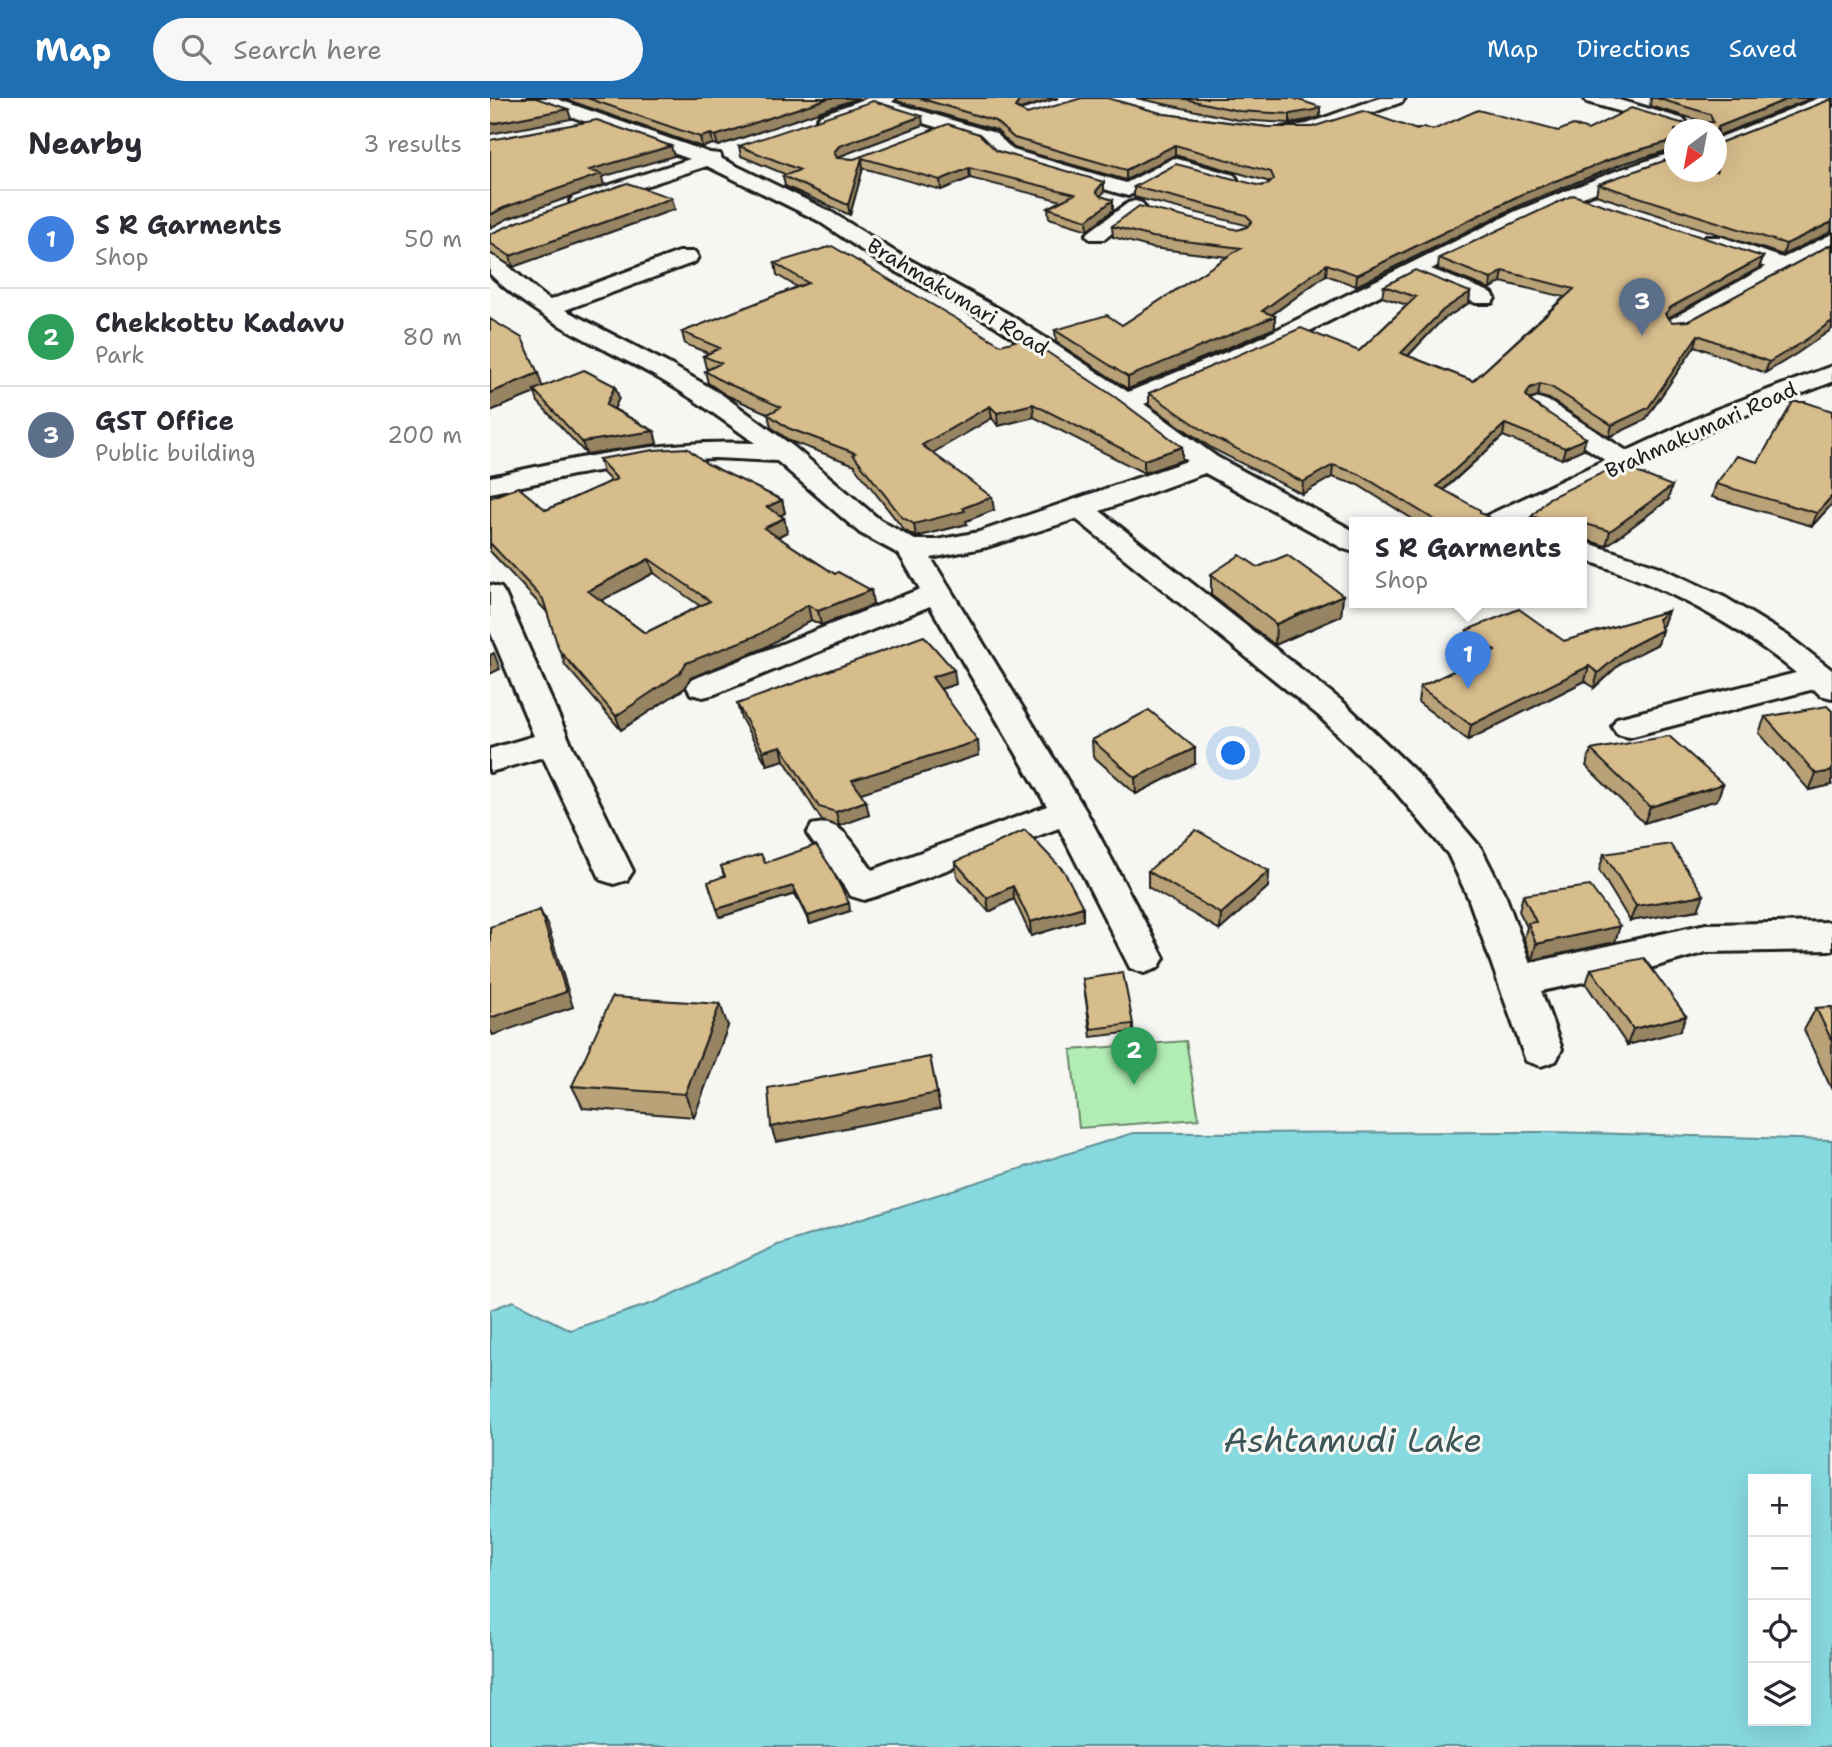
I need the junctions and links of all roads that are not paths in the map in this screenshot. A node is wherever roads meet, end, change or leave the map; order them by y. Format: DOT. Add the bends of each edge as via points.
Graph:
graph roads {
  1 [pos="537,98"];
  2 [pos="1396,98"];
  3 [pos="1593,98"];
  4 [pos="1832,99"];
  5 [pos="880,100"];
  6 [pos="1284,118"];
  7 [pos="1664,119"];
  8 [pos="597,122"];
  9 [pos="810,124"];
  10 [pos="949,125"];
  11 [pos="565,129"];
  12 [pos="1310,129"];
  13 [pos="1269,131"];
  14 [pos="924,134"];
  15 [pos="1727,137"];
  16 [pos="1736,140"];
  17 [pos="1727,143"];
  18 [pos="733,150"];
  19 [pos="708,159"];
  20 [pos="1664,161"];
  21 [pos="1249,185"];
  22 [pos="1568,195"];
  23 [pos="1131,198"];
  24 [pos="562,207"];
  25 [pos="1606,207"];
  26 [pos="1161,213"];
  27 [pos="1097,234"];
  28 [pos="1696,236"];
  29 [pos="1832,240"];
  30 [pos="687,257"];
  31 [pos="490,262"];
  32 [pos="1785,265"];
  33 [pos="1413,270"];
  34 [pos="1484,298"];
  35 [pos="549,308"];
  36 [pos="1677,325"];
  37 [pos="1825,383"];
  38 [pos="1126,402"];
  39 [pos="1539,406"];
  40 [pos="785,453"];
  41 [pos="1626,462"];
  42 [pos="1208,463"];
  43 [pos="490,485"];
  44 [pos="1080,509"];
  45 [pos="1507,517"];
  46 [pos="1349,540"];
  47 [pos="911,549"];
  48 [pos="1587,551"];
  49 [pos="937,593"];
  50 [pos="490,594"];
  51 [pos="1827,683"];
  52 [pos="703,687"];
  53 [pos="1629,726"];
  54 [pos="552,742"];
  55 [pos="490,761"];
  56 [pos="1068,811"];
  57 [pos="825,834"];
  58 [pos="614,872"];
  59 [pos="1832,936"];
  60 [pos="1144,958"];
  61 [pos="1517,981"];
  62 [pos="1541,1049"];
  1 -- 8 [label="street, Brahmakumari Road"];
  2 -- 12 [label="street"];
  3 -- 7 [label="street"];
  4 -- 16 [label="street"];
  5 -- 9 [label="street"];
  5 -- 10 [label="street"];
  6 -- 12 [label="street"];
  8 -- 11 [label="street"];
  8 -- 19 [label="street, Brahmakumari Road"];
  10 -- 14 [label="street"];
  10 -- 23 [label="street" via="988,137 1006,154"];
  12 -- 13 [label="street"];
  15 -- 16 [label="street"];
  16 -- 17 [label="street"];
  18 -- 19 [label="street"];
  19 -- 24 [label="street"];
  19 -- 38 [label="street, Brahmakumari Road" via="824,216 1002,320"];
  20 -- 22 [label="street"];
  21 -- 23 [label="street" via="1174,164"];
  22 -- 25 [label="street"];
  22 -- 33 [label="street"];
  23 -- 26 [label="street"];
  23 -- 27 [label="street"];
  28 -- 32 [label="street"];
  29 -- 32 [label="street"];
  30 -- 35 [label="street"];
  31 -- 35 [label="street"];
  32 -- 36 [label="street"];
  33 -- 34 [label="street"];
  33 -- 38 [label="street" via="1280,338"];
  35 -- 40 [label="street" via="688,384"];
  37 -- 41 [label="street, Brahmakumari Road" via="1724,415"];
  38 -- 42 [label="street, Brahmakumari Road"];
  39 -- 41 [label="street"];
  40 -- 43 [label="street" via="713,450 652,455"];
  40 -- 47 [label="street" via="869,525"];
  41 -- 45 [label="street, Brahmakumari Road"];
  42 -- 44 [label="street"];
  42 -- 46 [label="street, Brahmakumari Road"];
  44 -- 47 [label="street" via="985,539"];
  44 -- 61 [label="street" via="1331,709 1406,782 1463,848 1488,897"];
  47 -- 49 [label="street"];
  48 -- 51 [label="street" via="1620,561 1708,602 1773,638"];
  49 -- 52 [label="street"];
  49 -- 56 [label="street"];
  50 -- 54 [label="street"];
  51 -- 53 [label="street"];
  54 -- 55 [label="street"];
  54 -- 58 [label="street"];
  56 -- 57 [label="street" via="864,887"];
  56 -- 60 [label="street"];
  59 -- 61 [label="street" via="1706,938"];
  61 -- 62 [label="street"];
}
